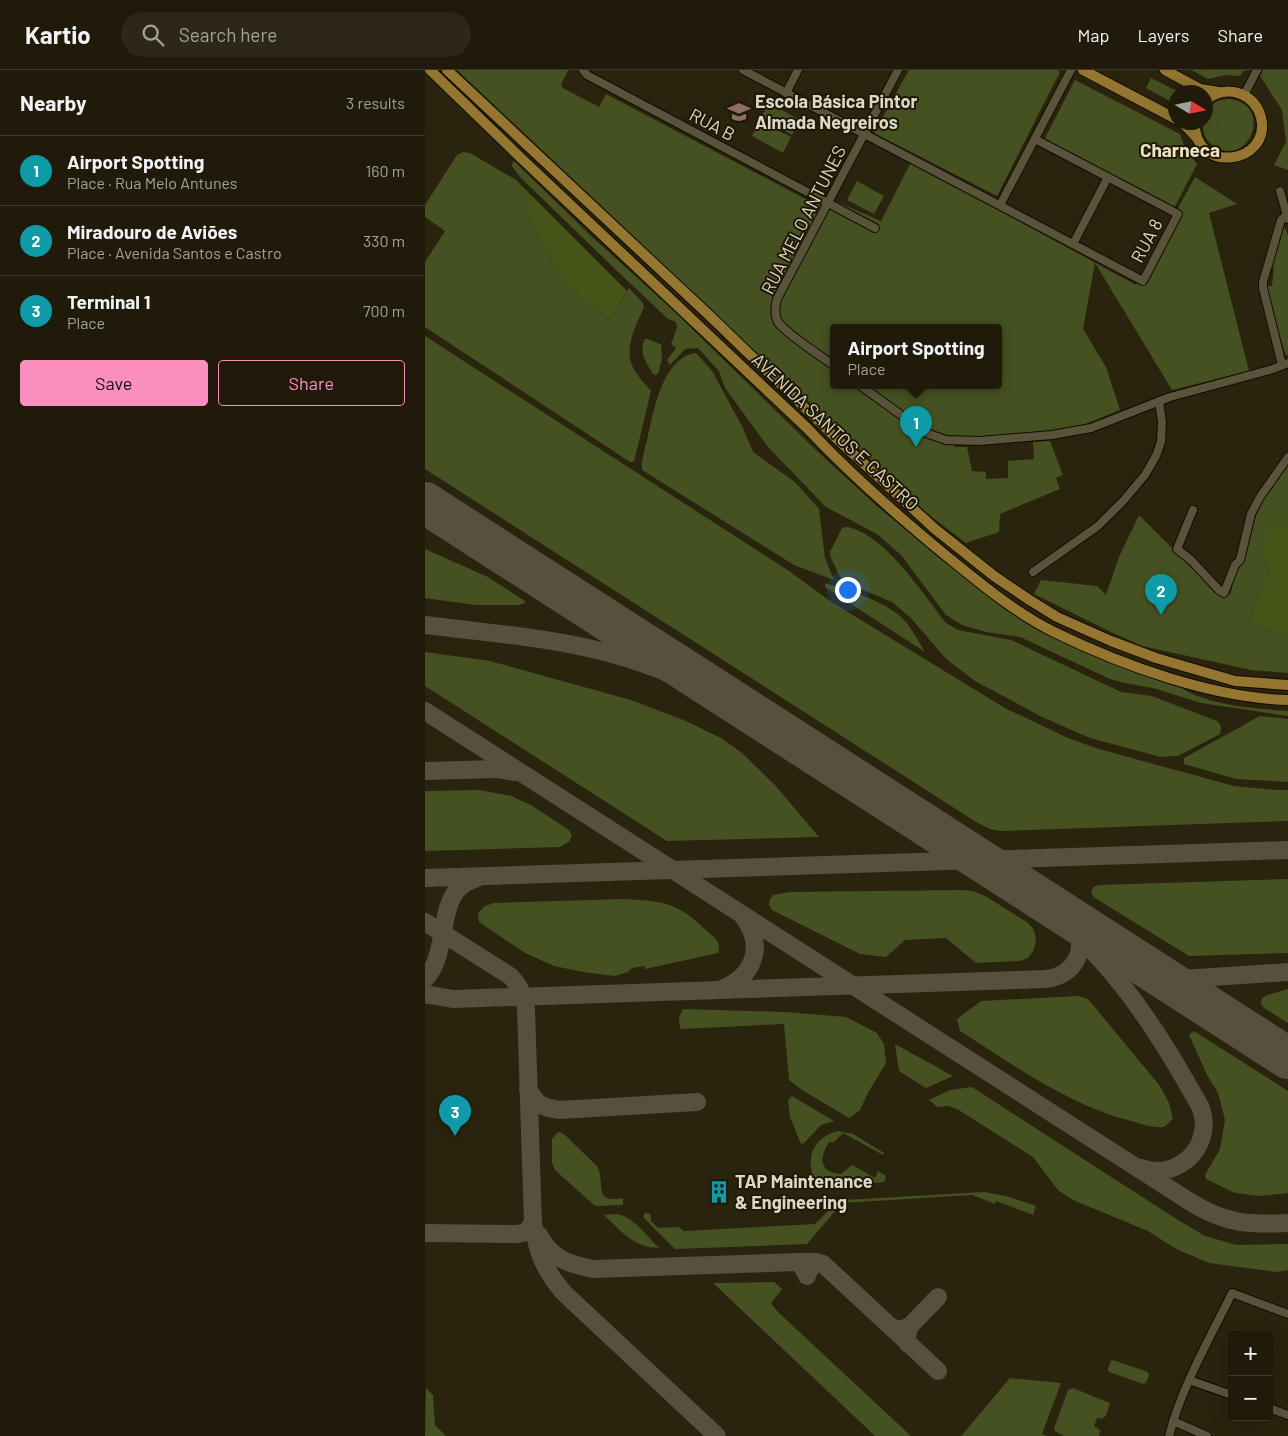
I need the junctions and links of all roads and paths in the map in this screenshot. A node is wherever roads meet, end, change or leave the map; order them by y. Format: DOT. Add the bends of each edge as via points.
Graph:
graph roads {
  1 [pos="430,70"];
  2 [pos="447,70"];
  3 [pos="743,70"];
  4 [pos="798,70"];
  5 [pos="898,70"];
  6 [pos="1071,70"];
  7 [pos="1083,70"];
  8 [pos="1165,70"];
  9 [pos="1257,70"];
  10 [pos="583,71"];
  11 [pos="1222,92"];
  12 [pos="786,93"];
  13 [pos="1213,95"];
  14 [pos="1244,95"];
  15 [pos="1168,115"];
  16 [pos="1190,130"];
  17 [pos="1196,130"];
  18 [pos="865,134"];
  19 [pos="1035,139"];
  20 [pos="1198,140"];
  21 [pos="1107,177"];
  22 [pos="1279,191"];
  23 [pos="828,203"];
  24 [pos="1000,205"];
  25 [pos="1287,217"];
  26 [pos="875,228"];
  27 [pos="1073,244"];
  28 [pos="830,363"];
  29 [pos="1285,364"];
  30 [pos="865,389"];
  31 [pos="1159,401"];
  32 [pos="1288,457"];
  33 [pos="1193,510"];
  34 [pos="1033,572"];
  35 [pos="1288,686"];
  36 [pos="1288,700"];
  37 [pos="1288,1314"];
  38 [pos="1189,1380"];
  39 [pos="1228,1394"];
  40 [pos="1273,1409"];
  41 [pos="1288,1415"];
  42 [pos="1173,1421"];
  43 [pos="1169,1436"];
  44 [pos="1207,1436"];
  1 -- 36 [label="main road, AVENIDA SANTOS E CASTRO" via="807,428 847,470 977,582 1053,632 1147,671 1215,691"];
  2 -- 35 [label="main road, AVENIDA SANTOS E CASTRO" via="865,465 935,529 994,576 1057,617 1156,658 1235,681"];
  3 -- 12 [label="street"];
  4 -- 12 [label="street"];
  5 -- 18 [label="street, RUA MELO ANTUNES"];
  6 -- 19 [label="street"];
  7 -- 15 [label="main road"];
  8 -- 11 [label="main road" via="1200,89"];
  9 -- 14 [label="street"];
  10 -- 23 [label="street, RUA B"];
  11 -- 13 [label="main road"];
  11 -- 14 [label="main road"];
  12 -- 18 [label="street"];
  14 -- 20 [label="main road" via="1256,106 1261,119 1259,138 1251,149 1239,157 1225,158 1211,154"];
  16 -- 20 [label="main road"];
  17 -- 20 [label="main road"];
  18 -- 23 [label="street, RUA MELO ANTUNES"];
  18 -- 24 [label="street"];
  19 -- 21 [label="street"];
  19 -- 24 [label="street"];
  21 -- 27 [label="street"];
  21 -- 27 [label="street, RUA 8" via="1178,214 1143,281"];
  22 -- 25 [label="street"];
  23 -- 26 [label="street, RUA B"];
  23 -- 28 [label="street, RUA MELO ANTUNES" via="777,299 775,316 783,328"];
  24 -- 27 [label="street"];
  25 -- 29 [label="street" via="1281,220 1263,282"];
  29 -- 31 [label="street"];
  30 -- 31 [label="street" via="926,433 946,440 1052,436 1091,428"];
  31 -- 34 [label="street" via="1161,442 1145,475 1098,526"];
  32 -- 33 [label="street" via="1251,514 1240,560 1224,593 1177,549"];
  37 -- 38 [label="street" via="1232,1293"];
  38 -- 39 [label="street"];
  38 -- 42 [label="street"];
  40 -- 41 [label="street"];
  42 -- 43 [label="street"];
  42 -- 44 [label="street"];
}
